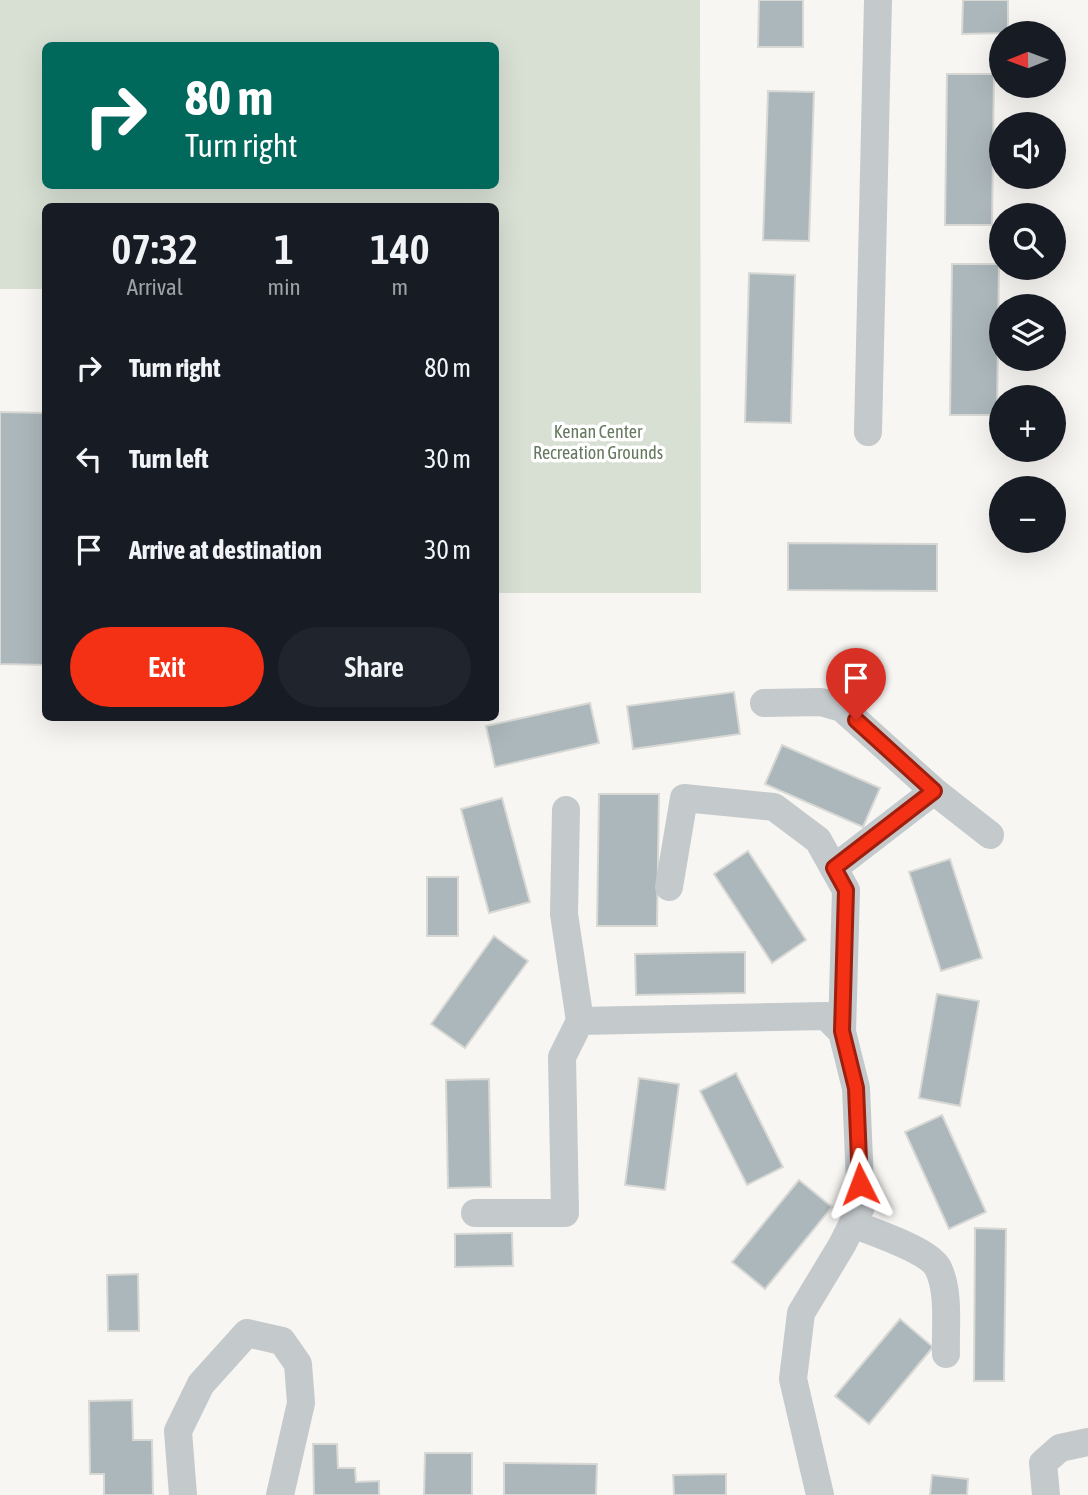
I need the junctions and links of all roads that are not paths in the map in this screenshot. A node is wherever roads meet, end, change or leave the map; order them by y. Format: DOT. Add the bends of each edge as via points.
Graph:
graph roads {
  1 [pos="878,0"];
  2 [pos="869,432"];
  3 [pos="764,703"];
  4 [pos="934,791"];
  5 [pos="566,810"];
  6 [pos="990,835"];
  7 [pos="834,868"];
  8 [pos="669,887"];
  9 [pos="580,1021"];
  10 [pos="842,1031"];
  11 [pos="475,1213"];
  12 [pos="853,1224"];
  13 [pos="946,1354"];
  14 [pos="1088,1442"];
  15 [pos="183,1495"];
  16 [pos="280,1495"];
  17 [pos="820,1495"];
  18 [pos="1046,1495"];
  1 -- 2 [label="lane"];
  3 -- 4 [label="lane" via="821,702 842,708"];
  4 -- 6 [label="lane"];
  4 -- 7 [label="lane"];
  5 -- 9 [label="lane" via="564,914"];
  7 -- 8 [label="lane" via="818,839 774,807 684,798"];
  7 -- 10 [label="lane" via="846,890"];
  9 -- 10 [label="lane" via="826,1016"];
  9 -- 11 [label="lane" via="562,1057 565,1213"];
  10 -- 12 [label="lane" via="856,1088 861,1207"];
  12 -- 13 [label="lane" via="914,1250 937,1266 943,1284"];
  12 -- 17 [label="lane" via="801,1312 794,1366 793,1379"];
  14 -- 18 [label="lane" via="1060,1447 1043,1462"];
  15 -- 16 [label="lane" via="178,1431 201,1384 247,1333 282,1341 298,1364 301,1403"];
}
